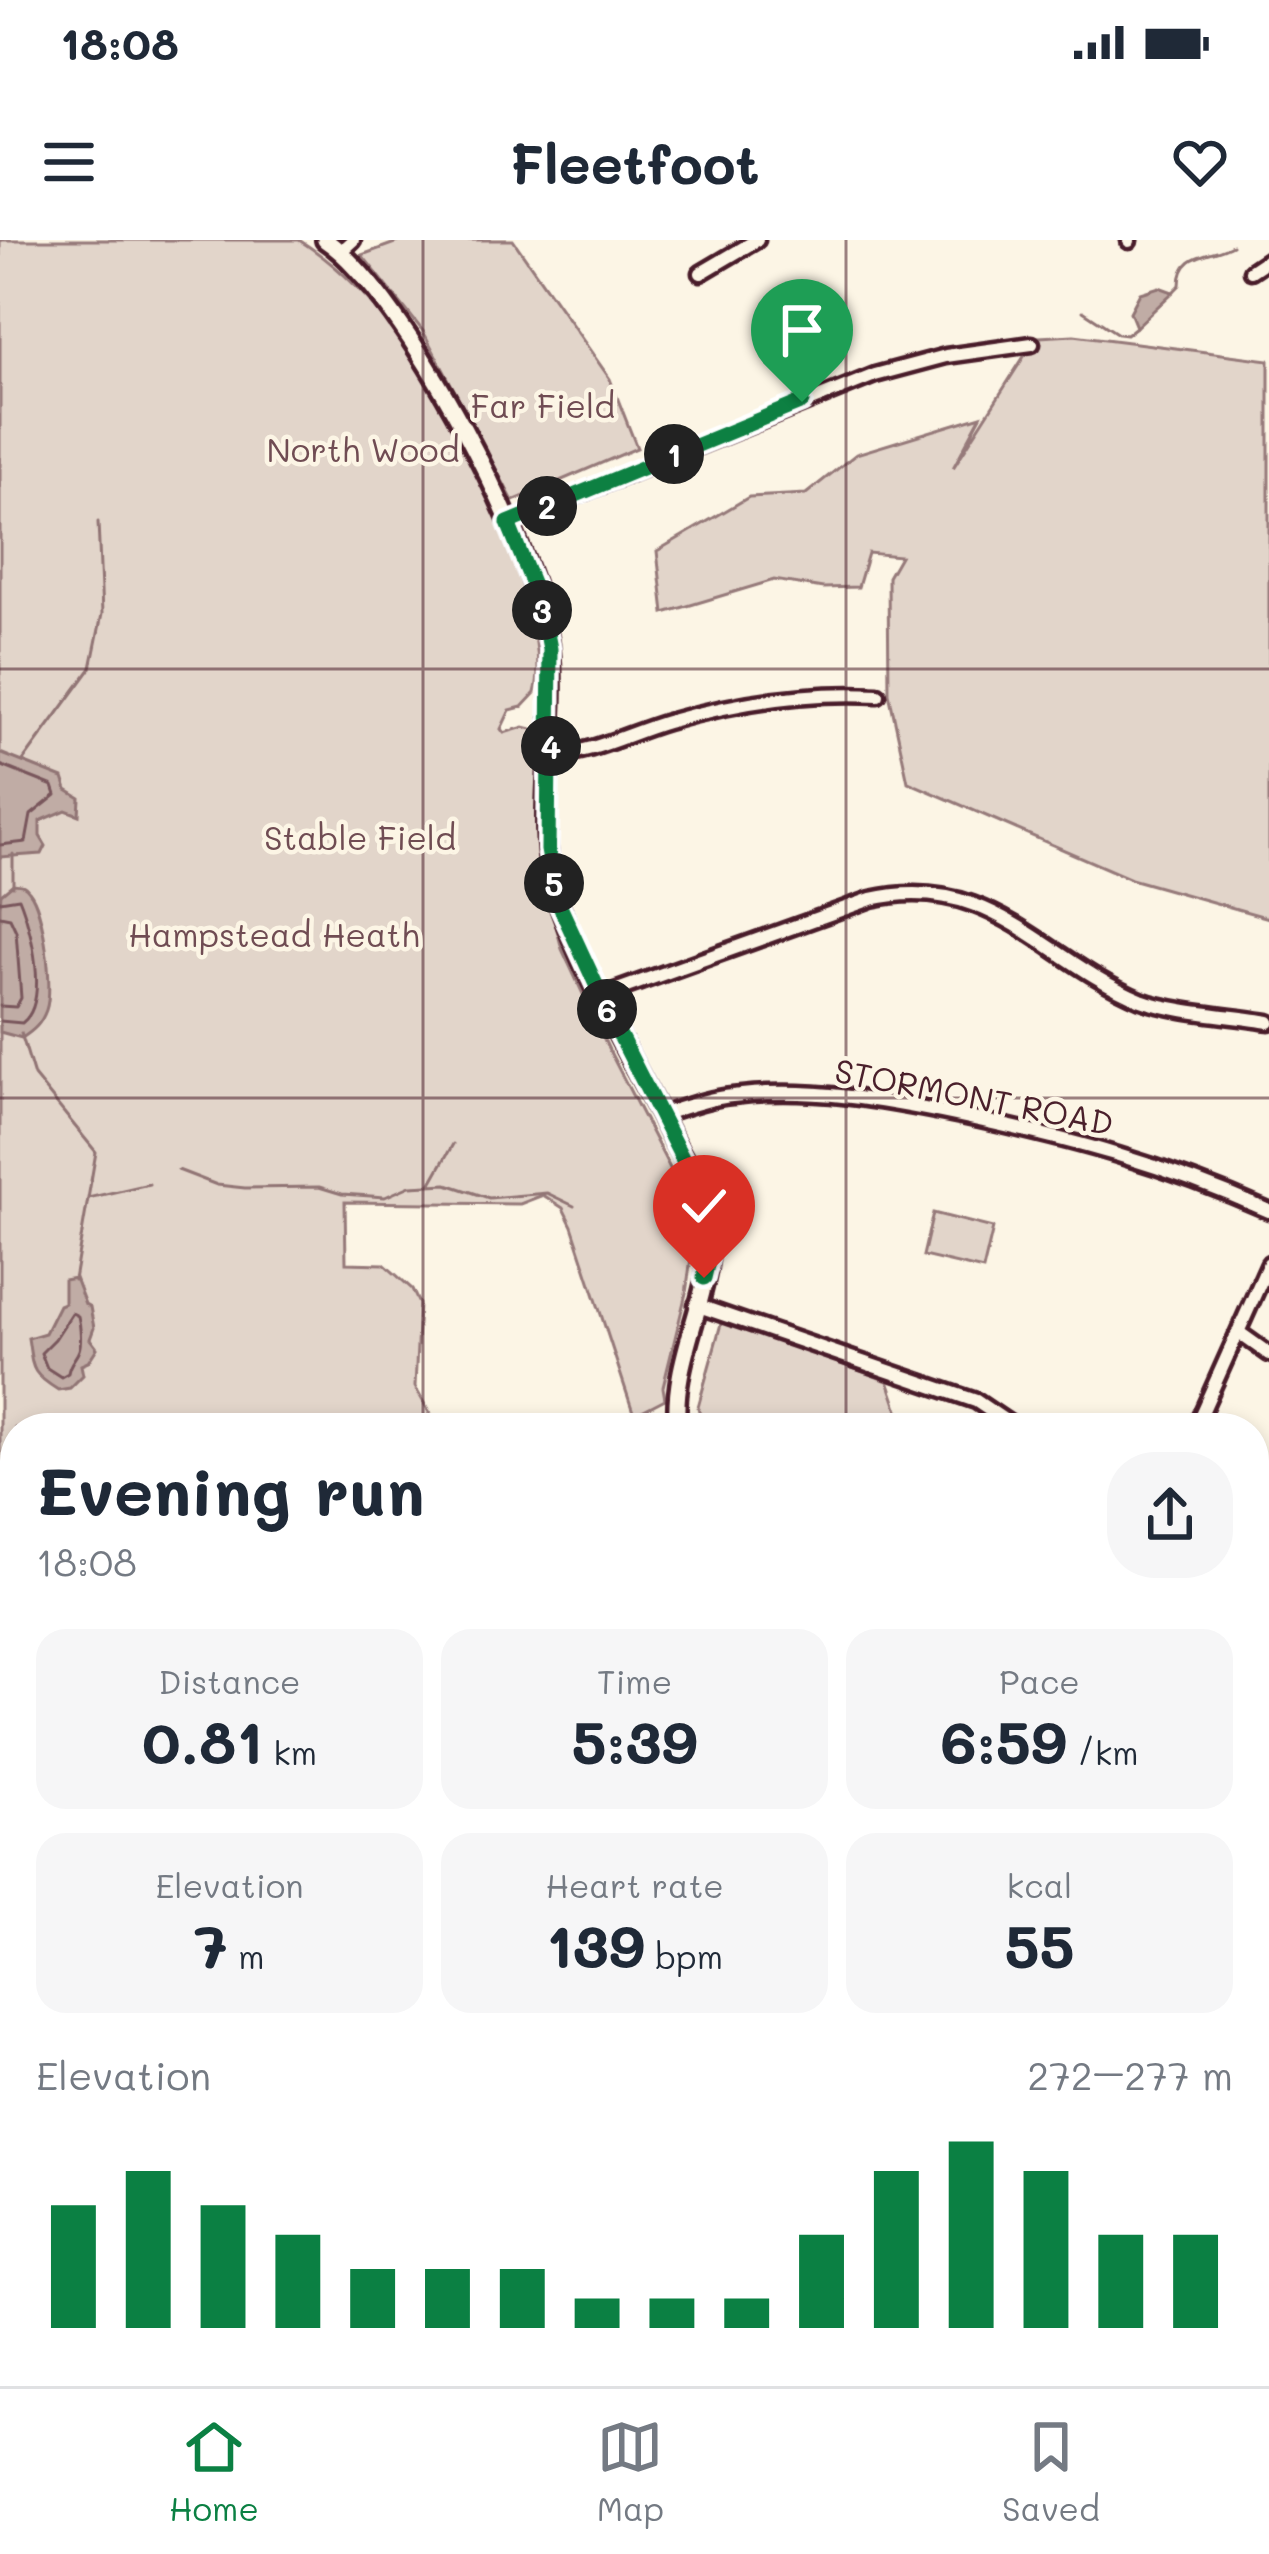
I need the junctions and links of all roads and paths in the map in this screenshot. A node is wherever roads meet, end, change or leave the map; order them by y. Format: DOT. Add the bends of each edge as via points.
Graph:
graph roads {
  1 [pos="325,240"];
  2 [pos="757,240"];
  3 [pos="347,245"];
  4 [pos="1269,259"];
  5 [pos="1251,271"];
  6 [pos="701,272"];
  7 [pos="1032,344"];
  8 [pos="508,523"];
  9 [pos="878,695"];
  10 [pos="551,755"];
  11 [pos="601,996"];
  12 [pos="1269,1022"];
  13 [pos="660,1114"];
  14 [pos="1269,1211"];
  15 [pos="1269,1263"];
  16 [pos="696,1304"];
  17 [pos="1238,1332"];
  18 [pos="1269,1354"];
  19 [pos="679,1413"];
  20 [pos="994,1413"];
  21 [pos="1202,1413"];
  1 -- 3 [label="main road"];
  2 -- 6 [label="street"];
  3 -- 8 [label="main road" via="457,414"];
  4 -- 5 [label="street"];
  7 -- 8 [label="street" via="875,375"];
  8 -- 10 [label="main road" via="550,649"];
  9 -- 10 [label="street" via="752,701"];
  10 -- 11 [label="main road" via="548,850 557,900"];
  11 -- 12 [label="street" via="871,899 935,893 983,907 1136,998"];
  11 -- 13 [label="main road"];
  13 -- 14 [label="street, STORMONT ROAD" via="728,1096 800,1092 904,1105 1119,1153"];
  13 -- 16 [label="main road" via="707,1207 710,1252"];
  15 -- 17 [label="street"];
  16 -- 19 [label="main road"];
  16 -- 20 [label="street"];
  17 -- 18 [label="street"];
  17 -- 21 [label="street"];
}
